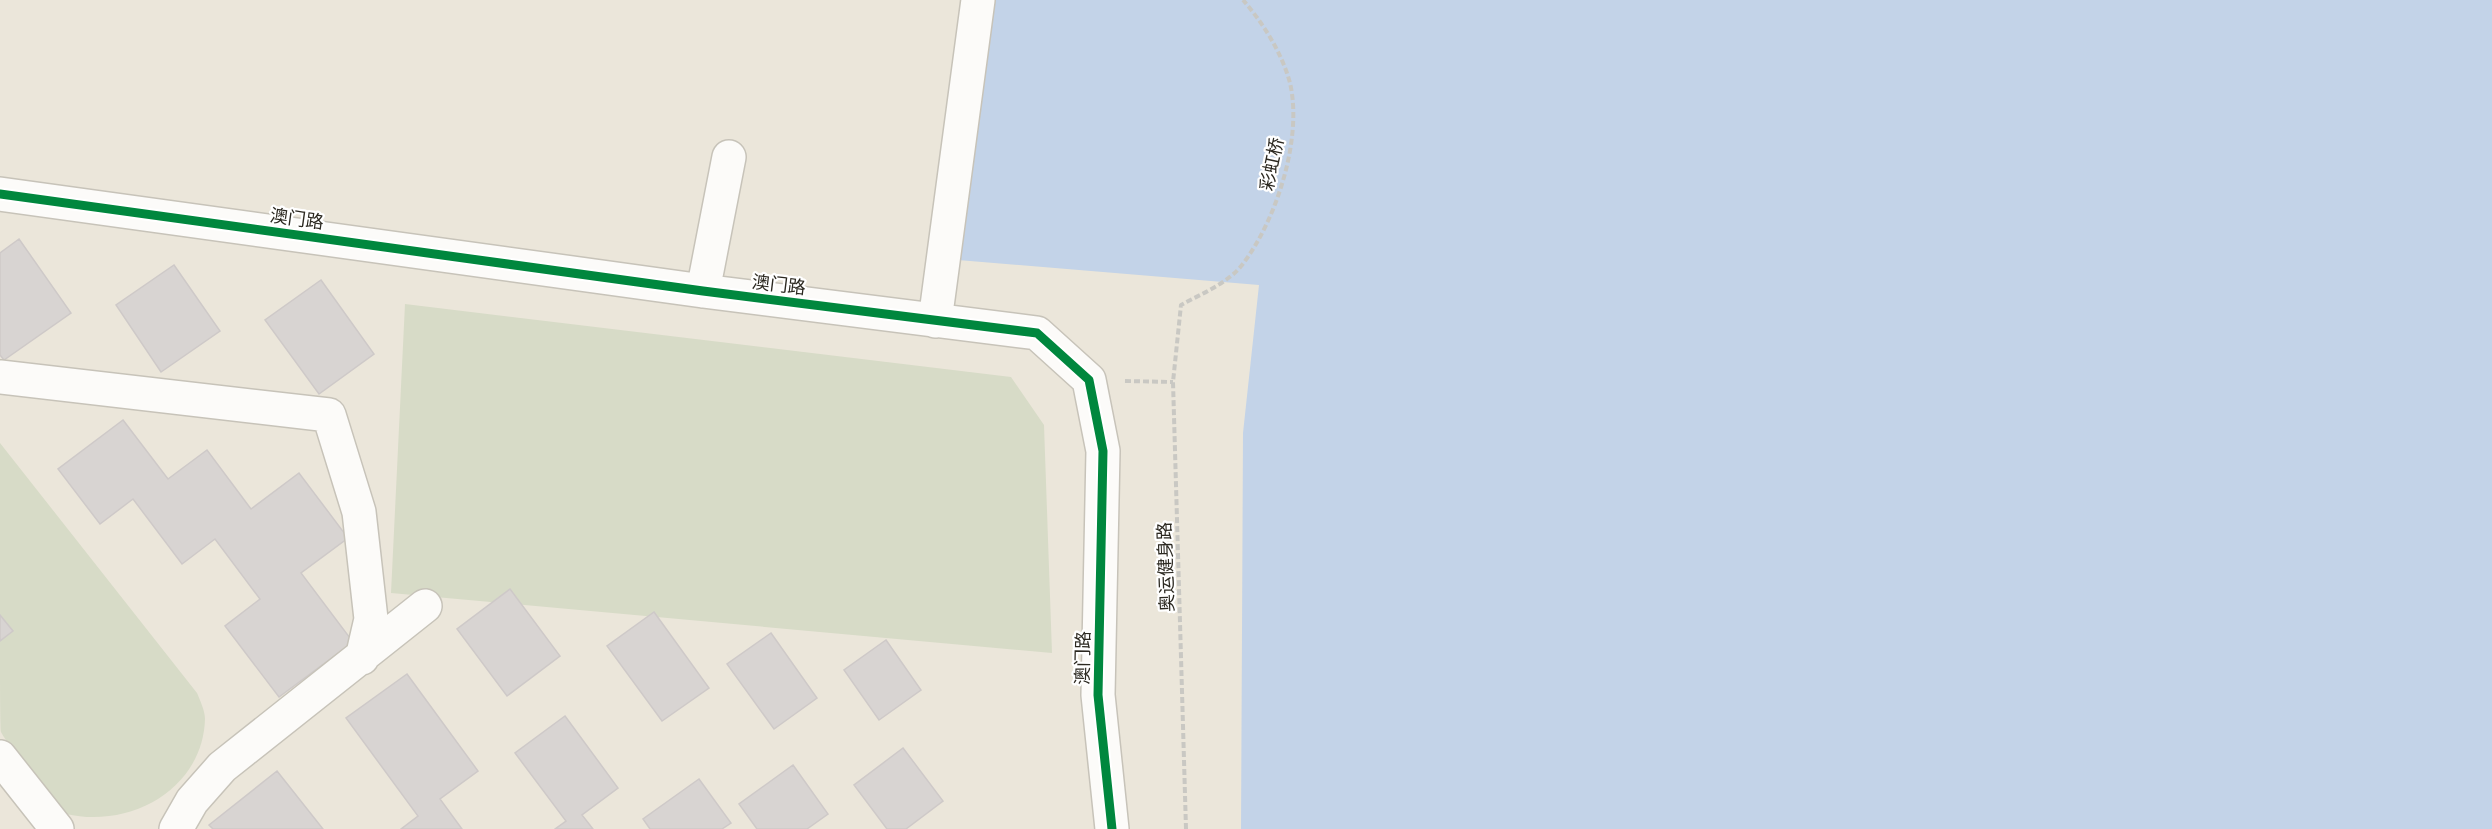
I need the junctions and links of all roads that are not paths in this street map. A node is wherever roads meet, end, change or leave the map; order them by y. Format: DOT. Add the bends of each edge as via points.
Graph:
graph roads {
  1 [pos="978,0"];
  2 [pos="729,157"];
  3 [pos="0,194"];
  4 [pos="703,291"];
  5 [pos="935,321"];
  6 [pos="0,377"];
  7 [pos="425,606"];
  8 [pos="362,658"];
  9 [pos="0,757"];
  10 [pos="57,829"];
  11 [pos="176,829"];
  12 [pos="1112,829"];
  1 -- 5 [label="street"];
  2 -- 4 [label="street"];
  3 -- 4 [label="street, 澳门路"];
  4 -- 5 [label="street, 澳门路"];
  5 -- 12 [label="street, 澳门路" via="1037,333 1089,380 1104,451 1098,695"];
  6 -- 8 [label="street" via="329,415 359,512 371,619"];
  7 -- 8 [label="street"];
  8 -- 11 [label="street" via="222,767 192,801"];
  9 -- 10 [label="street"];
}
